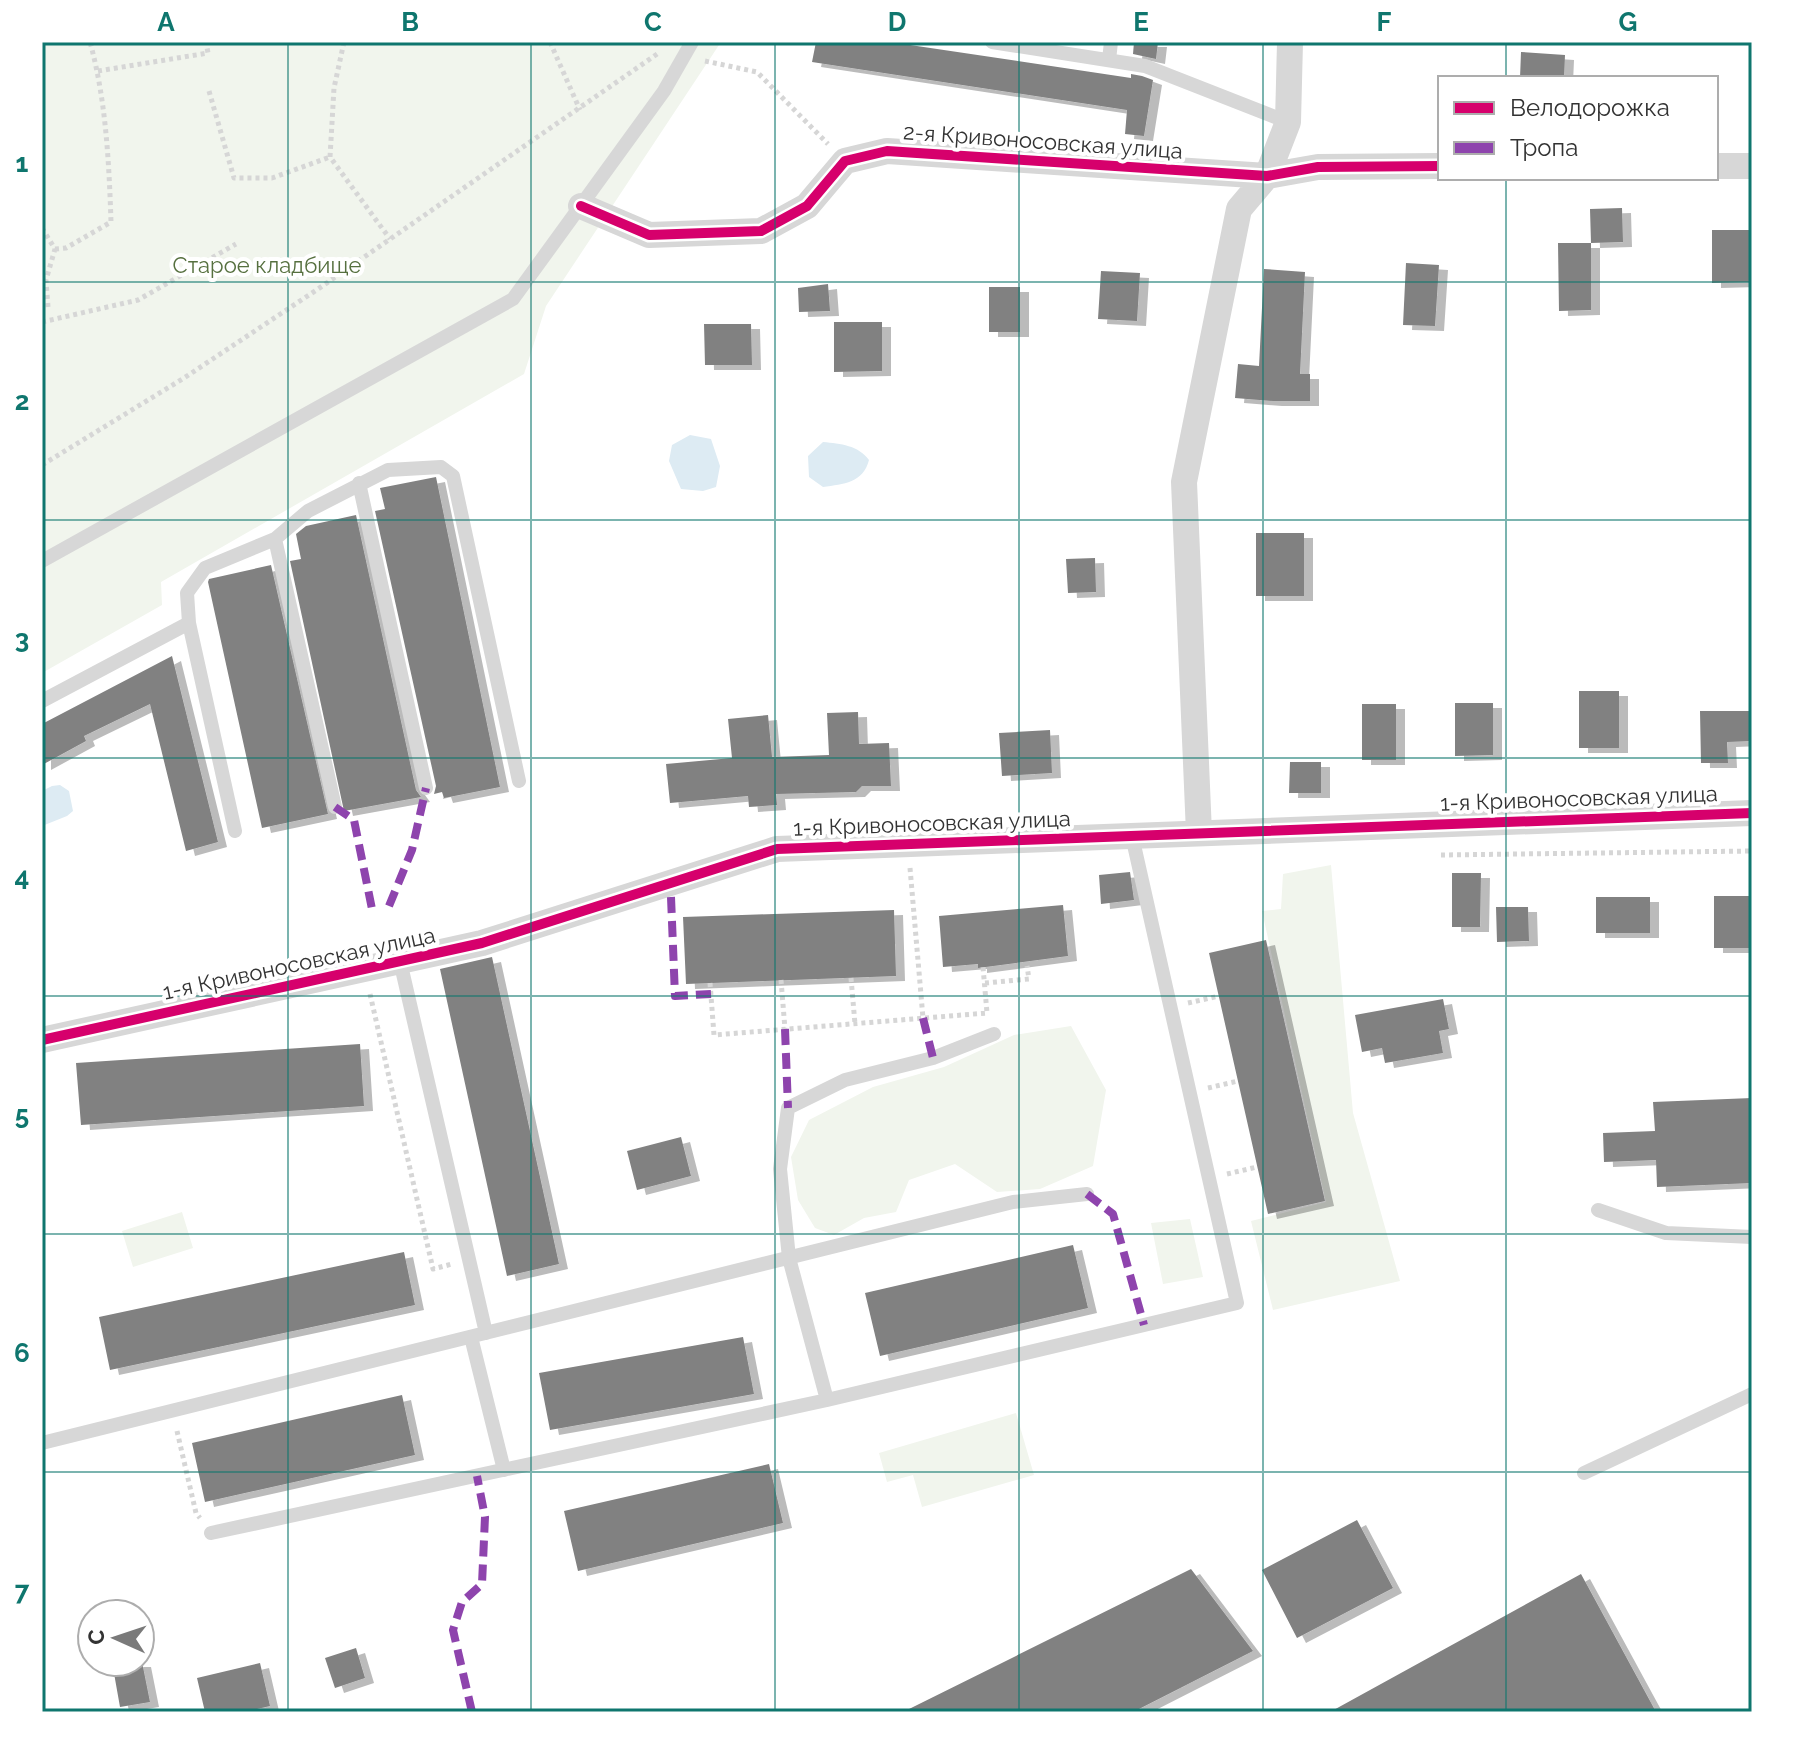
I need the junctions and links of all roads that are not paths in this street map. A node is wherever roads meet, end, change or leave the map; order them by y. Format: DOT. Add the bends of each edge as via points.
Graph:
graph roads {
  1 [pos="992,42"];
  2 [pos="1111,42"];
  3 [pos="1290,42"];
  4 [pos="1019,44"];
  5 [pos="689,47"];
  6 [pos="1109,60"];
  7 [pos="1288,122"];
  8 [pos="1438,166"];
  9 [pos="1718,166"];
  10 [pos="1752,166"];
  11 [pos="1267,176"];
  12 [pos="581,206"];
  13 [pos="359,483"];
  14 [pos="275,539"];
  15 [pos="42,561"];
  16 [pos="189,623"];
  17 [pos="42,701"];
  18 [pos="519,781"];
  19 [pos="426,788"];
  20 [pos="335,807"];
  21 [pos="1752,813"];
  22 [pos="235,831"];
  23 [pos="1199,833"];
  24 [pos="1132,836"];
  25 [pos="400,961"];
  26 [pos="994,1034"];
  27 [pos="42,1040"];
  28 [pos="1087,1194"];
  29 [pos="1598,1210"];
  30 [pos="1752,1237"];
  31 [pos="789,1258"];
  32 [pos="486,1333"];
  33 [pos="471,1337"];
  34 [pos="1752,1394"];
  35 [pos="827,1400"];
  36 [pos="42,1443"];
  37 [pos="504,1470"];
  38 [pos="1584,1473"];
  39 [pos="211,1533"];
  1 -- 4 [label="lane"];
  2 -- 6 [label="lane"];
  3 -- 7 [label="street"];
  4 -- 6 [label="lane"];
  5 -- 12 [label="lane" via="664,91"];
  6 -- 7 [label="lane" via="1145,66"];
  7 -- 11 [label="street"];
  8 -- 11 [label="street, 2-я Кривоносовская улица" via="1318,167"];
  9 -- 10 [label="street"];
  11 -- 12 [label="street, 2-я Кривоносовская улица" via="887,151 845,161 807,206 761,231 649,235"];
  11 -- 23 [label="street" via="1239,209 1184,482"];
  12 -- 15 [label="lane" via="513,299"];
  13 -- 14 [label="lane" via="308,511"];
  13 -- 18 [label="lane" via="388,470 441,467 453,476"];
  13 -- 19 [label="lane"];
  14 -- 16 [label="lane" via="205,568 187,593"];
  14 -- 20 [label="lane"];
  16 -- 17 [label="lane"];
  16 -- 22 [label="lane"];
  21 -- 23 [label="street, 1-я Кривоносовская улица"];
  23 -- 24 [label="street, 1-я Кривоносовская улица"];
  24 -- 25 [label="street, 1-я Кривоносовская улица" via="777,849 482,943"];
  24 -- 35 [label="lane" via="1237,1303"];
  25 -- 27 [label="street, 1-я Кривоносовская улица"];
  25 -- 32 [label="lane"];
  26 -- 31 [label="lane" via="933,1058 845,1080 788,1108 780,1169"];
  28 -- 31 [label="lane" via="1013,1202"];
  29 -- 30 [label="lane" via="1666,1233"];
  31 -- 32 [label="lane"];
  31 -- 35 [label="lane"];
  32 -- 33 [label="lane"];
  33 -- 36 [label="lane"];
  33 -- 37 [label="lane"];
  34 -- 38 [label="lane"];
  35 -- 37 [label="lane"];
  37 -- 39 [label="lane"];
}
